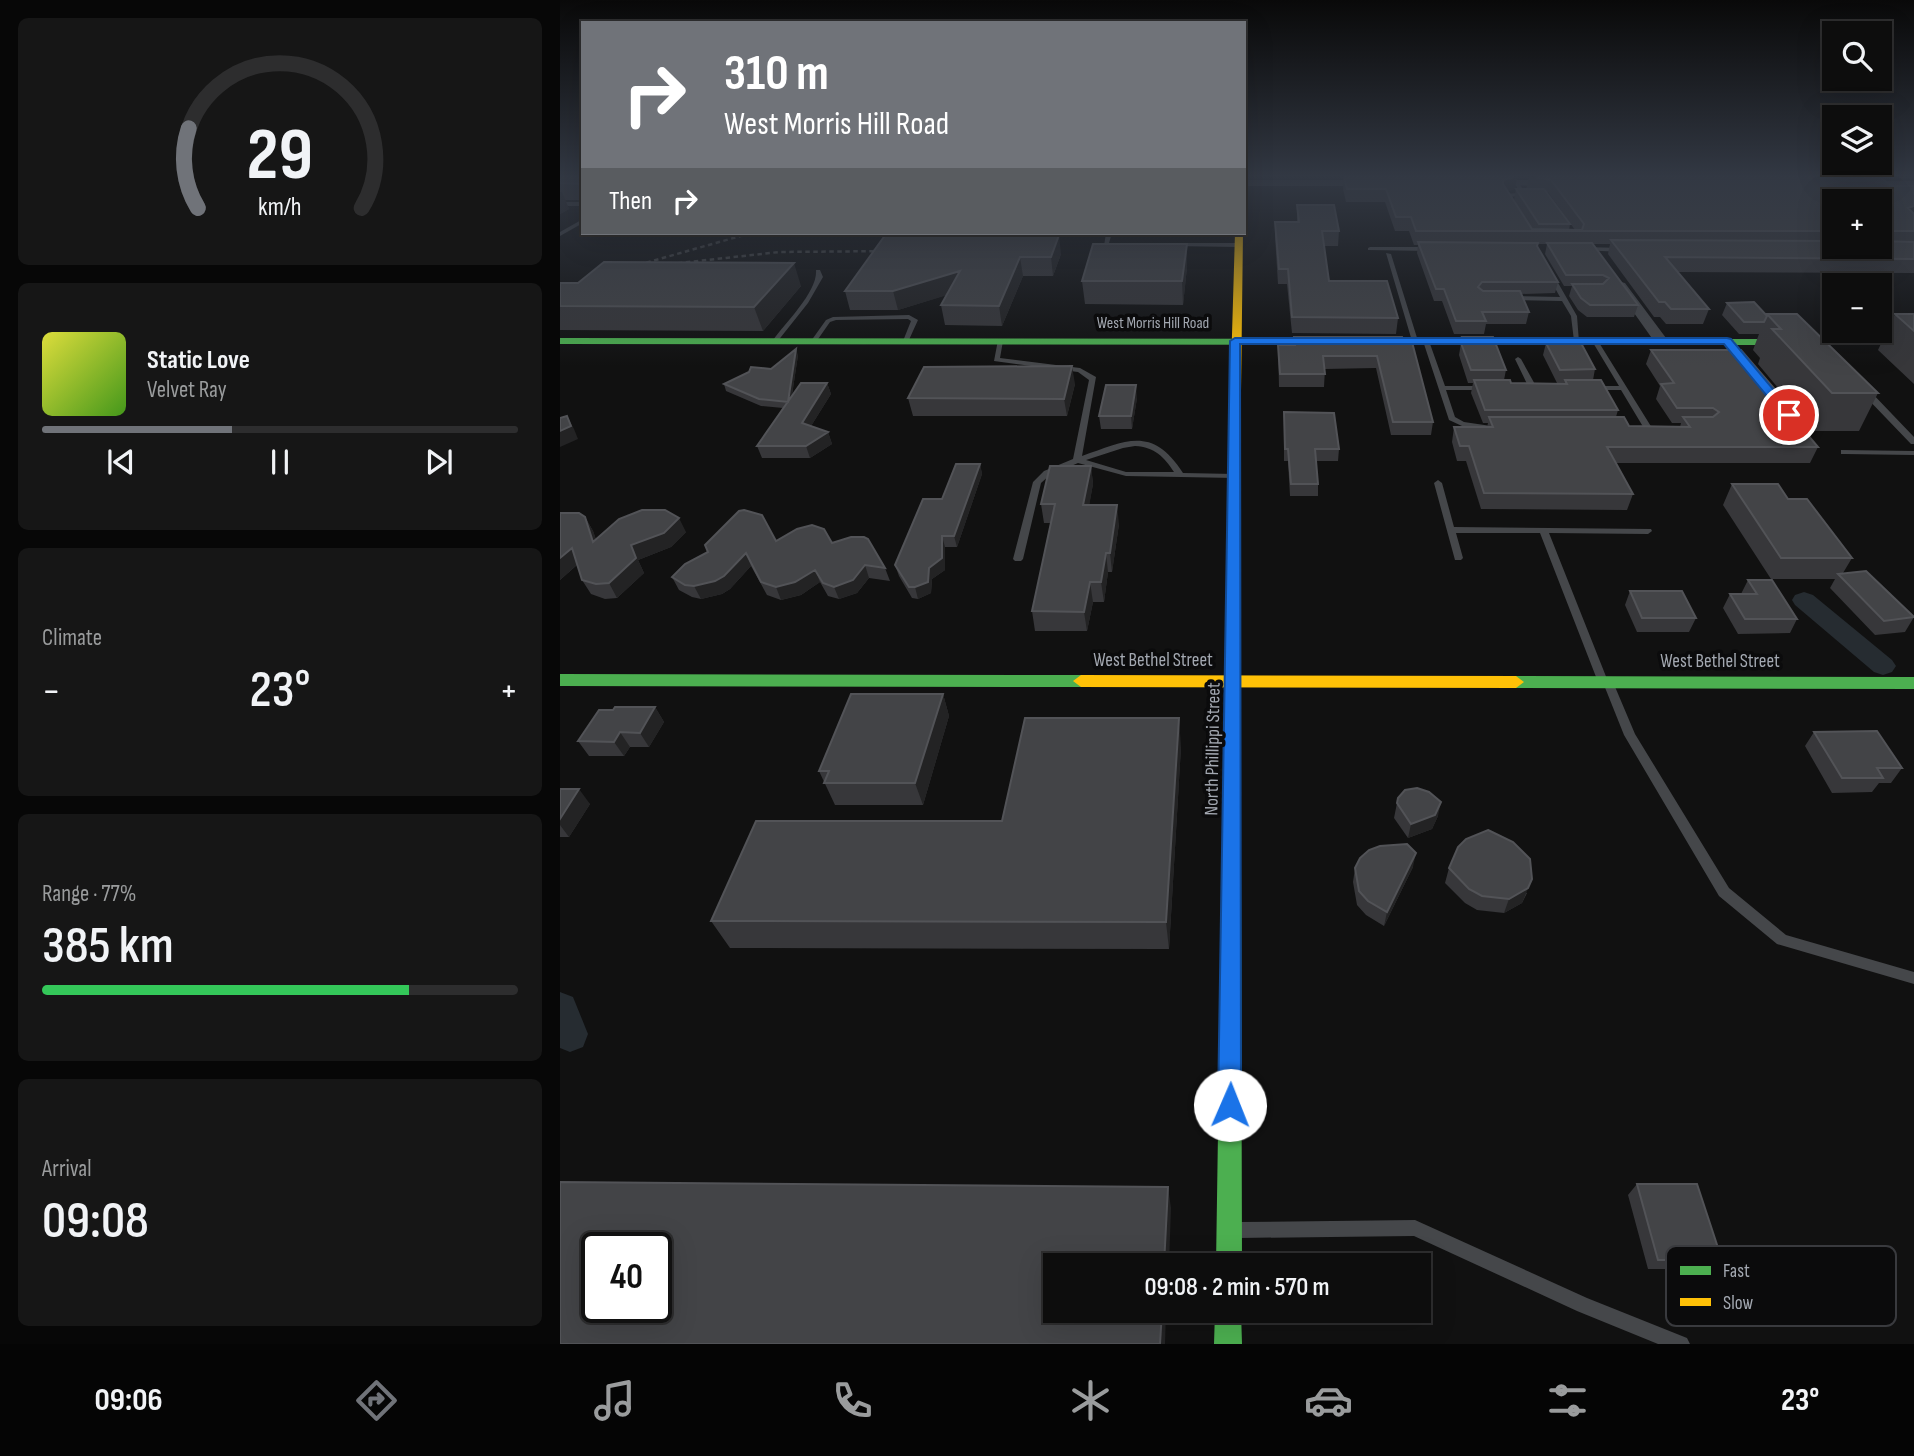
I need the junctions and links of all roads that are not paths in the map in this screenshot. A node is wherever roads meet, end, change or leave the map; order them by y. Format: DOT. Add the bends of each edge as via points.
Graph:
graph roads {
  1 [pos="1239,239"];
  2 [pos="1107,240"];
  3 [pos="1231,240"];
  4 [pos="1131,245"];
  5 [pos="1169,245"];
  6 [pos="1370,249"];
  7 [pos="1436,249"];
  8 [pos="1568,249"];
  9 [pos="1628,250"];
  10 [pos="1388,254"];
  11 [pos="1602,260"];
  12 [pos="1546,267"];
  13 [pos="818,271"];
  14 [pos="1559,290"];
  15 [pos="1573,290"];
  16 [pos="1508,298"];
  17 [pos="1564,299"];
  18 [pos="560,341"];
  19 [pos="775,341"];
  20 [pos="814,341"];
  21 [pos="906,341"];
  22 [pos="1000,341"];
  23 [pos="1235,341"];
  24 [pos="1420,341"];
  25 [pos="1577,341"];
  26 [pos="1595,341"];
  27 [pos="1661,341"];
  28 [pos="1727,341"];
  29 [pos="1914,342"];
  30 [pos="1518,359"];
  31 [pos="1744,361"];
  32 [pos="1856,382"];
  33 [pos="1442,388"];
  34 [pos="1494,388"];
  35 [pos="1520,388"];
  36 [pos="1533,388"];
  37 [pos="1546,388"];
  38 [pos="1585,388"];
  39 [pos="1624,388"];
  40 [pos="1492,428"];
  41 [pos="1635,428"];
  42 [pos="1648,428"];
  43 [pos="1660,428"];
  44 [pos="1914,442"];
  45 [pos="1844,452"];
  46 [pos="1914,453"];
  47 [pos="1077,460"];
  48 [pos="1180,475"];
  49 [pos="1235,476"];
  50 [pos="1438,483"];
  51 [pos="1451,530"];
  52 [pos="1543,530"];
  53 [pos="1648,531"];
  54 [pos="1458,558"];
  55 [pos="1018,559"];
  56 [pos="560,680"];
  57 [pos="1234,681"];
  58 [pos="1606,682"];
  59 [pos="1914,682"];
  60 [pos="1914,978"];
  61 [pos="1229,1230"];
  62 [pos="1229,1253"];
  63 [pos="1228,1323"];
  64 [pos="1228,1344"];
  65 [pos="1681,1344"];
  1 -- 23 [label="street, North Phillippi Street"];
  2 -- 4 [label="lane" via="1106,245"];
  3 -- 5 [label="lane"];
  6 -- 7 [label="lane"];
  8 -- 11 [label="lane"];
  9 -- 11 [label="lane"];
  10 -- 24 [label="lane"];
  11 -- 27 [label="street"];
  12 -- 14 [label="lane"];
  13 -- 19 [label="lane" via="820,278 806,302"];
  14 -- 15 [label="lane"];
  14 -- 17 [label="lane"];
  16 -- 17 [label="lane"];
  17 -- 25 [label="lane" via="1574,316"];
  18 -- 19 [label="street, West Morris Hill Road"];
  19 -- 20 [label="street, West Morris Hill Road"];
  20 -- 21 [label="street, West Morris Hill Road"];
  20 -- 21 [label="lane" via="835,318 909,317 915,320"];
  21 -- 22 [label="street, West Morris Hill Road"];
  22 -- 23 [label="street, West Morris Hill Road"];
  22 -- 47 [label="lane" via="996,360 1080,370 1093,379"];
  23 -- 24 [label="street, West Morris Hill Road"];
  23 -- 49 [label="street, North Phillippi Street"];
  24 -- 25 [label="street, West Morris Hill Road"];
  24 -- 33 [label="lane"];
  25 -- 26 [label="street, West Morris Hill Road"];
  26 -- 27 [label="street, West Morris Hill Road"];
  26 -- 39 [label="lane"];
  27 -- 28 [label="street, West Morris Hill Road"];
  28 -- 29 [label="street, West Morris Hill Road" via="1822,346"];
  28 -- 31 [label="street"];
  30 -- 36 [label="lane"];
  32 -- 44 [label="lane"];
  33 -- 34 [label="lane"];
  33 -- 40 [label="lane" via="1452,418"];
  35 -- 36 [label="lane"];
  36 -- 37 [label="lane"];
  38 -- 39 [label="lane"];
  39 -- 42 [label="lane"];
  41 -- 42 [label="lane"];
  42 -- 43 [label="lane"];
  45 -- 46 [label="lane"];
  47 -- 48 [label="lane" via="1126,474"];
  47 -- 48 [label="lane" via="1144,443 1167,453"];
  47 -- 55 [label="lane" via="1037,482"];
  48 -- 49 [label="lane"];
  49 -- 57 [label="street, North Phillippi Street"];
  50 -- 51 [label="lane"];
  51 -- 52 [label="lane"];
  51 -- 54 [label="lane"];
  52 -- 53 [label="lane"];
  52 -- 58 [label="lane"];
  56 -- 57 [label="street, West Bethel Street"];
  57 -- 58 [label="street, West Bethel Street"];
  57 -- 61 [label="street, North Phillippi Street"];
  58 -- 59 [label="street, West Bethel Street"];
  58 -- 60 [label="lane" via="1630,735 1724,892 1782,940"];
  61 -- 62 [label="street, North Phillippi Street"];
  61 -- 65 [label="lane" via="1415,1228"];
  63 -- 64 [label="street"];
}
